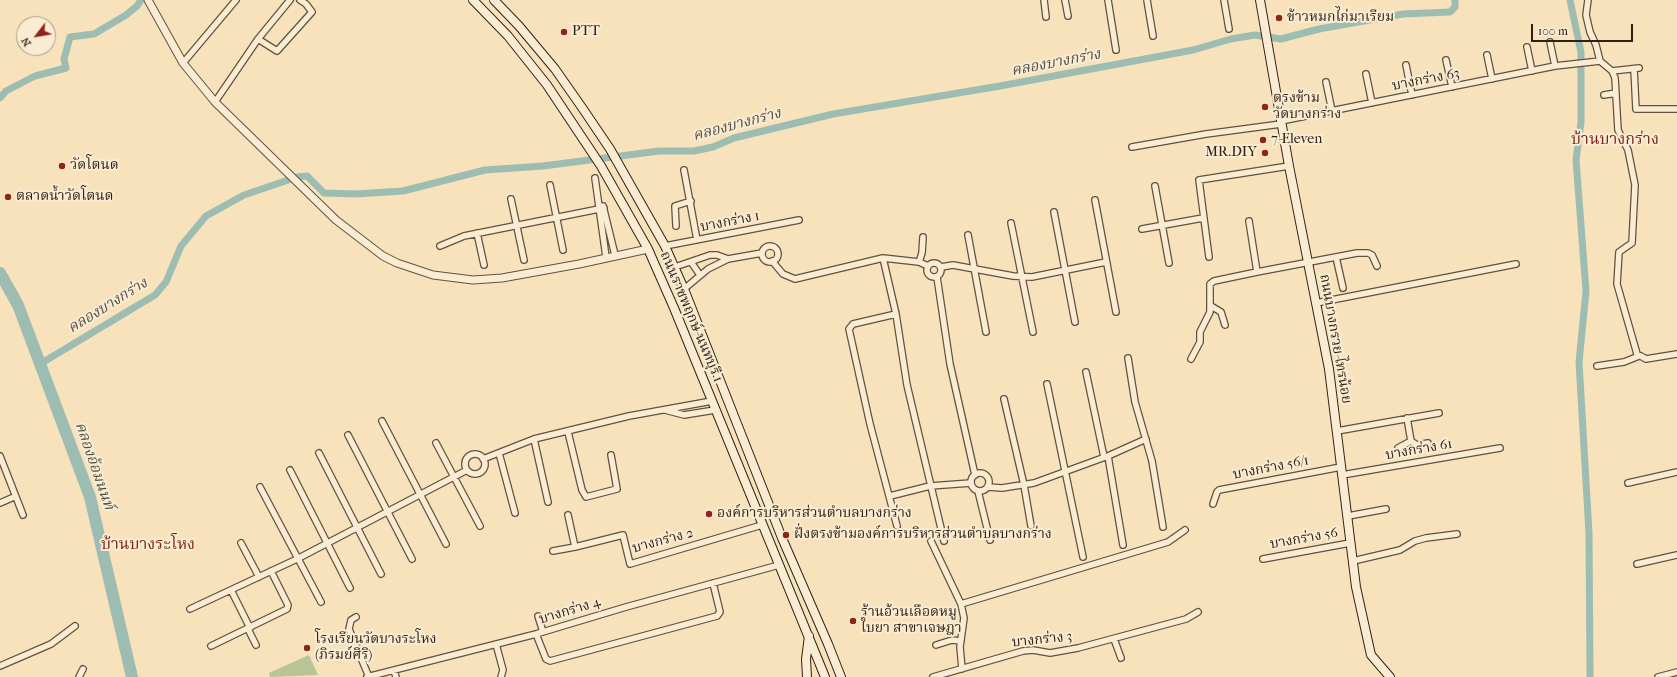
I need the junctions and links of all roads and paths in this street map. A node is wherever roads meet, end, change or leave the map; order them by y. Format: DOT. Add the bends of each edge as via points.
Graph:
graph roads {
  1 [pos="236,0"];
  2 [pos="290,0"];
  3 [pos="300,0"];
  4 [pos="473,0"];
  5 [pos="494,0"];
  6 [pos="1044,0"];
  7 [pos="1066,0"];
  8 [pos="1108,0"];
  9 [pos="1147,0"];
  10 [pos="1224,0"];
  11 [pos="1260,0"];
  12 [pos="1588,0"];
  13 [pos="149,2"];
  14 [pos="1068,16"];
  15 [pos="1046,17"];
  16 [pos="1229,29"];
  17 [pos="1153,36"];
  18 [pos="258,39"];
  19 [pos="1550,42"];
  20 [pos="1527,47"];
  21 [pos="1116,50"];
  22 [pos="1487,55"];
  23 [pos="1446,60"];
  24 [pos="1600,61"];
  25 [pos="183,63"];
  26 [pos="1406,65"];
  27 [pos="1555,66"];
  28 [pos="1532,71"];
  29 [pos="1612,71"];
  30 [pos="1366,74"];
  31 [pos="1492,79"];
  32 [pos="1326,82"];
  33 [pos="1452,87"];
  34 [pos="1616,93"];
  35 [pos="1412,95"];
  36 [pos="1604,95"];
  37 [pos="216,102"];
  38 [pos="1372,103"];
  39 [pos="1677,110"];
  40 [pos="1332,111"];
  41 [pos="1281,122"];
  42 [pos="1132,147"];
  43 [pos="1289,166"];
  44 [pos="684,170"];
  45 [pos="595,178"];
  46 [pos="550,185"];
  47 [pos="1155,186"];
  48 [pos="512,199"];
  49 [pos="1094,200"];
  50 [pos="691,201"];
  51 [pos="602,209"];
  52 [pos="1054,212"];
  53 [pos="556,218"];
  54 [pos="1203,218"];
  55 [pos="799,220"];
  56 [pos="1249,220"];
  57 [pos="1011,223"];
  58 [pos="1163,225"];
  59 [pos="517,226"];
  60 [pos="676,226"];
  61 [pos="1142,229"];
  62 [pos="477,233"];
  63 [pos="968,235"];
  64 [pos="923,237"];
  65 [pos="697,240"];
  66 [pos="440,246"];
  67 [pos="665,246"];
  68 [pos="648,249"];
  69 [pos="563,250"];
  70 [pos="762,253"];
  71 [pos="615,255"];
  72 [pos="606,257"];
  73 [pos="1209,257"];
  74 [pos="1336,257"];
  75 [pos="883,258"];
  76 [pos="728,259"];
  77 [pos="524,260"];
  78 [pos="772,261"];
  79 [pos="692,262"];
  80 [pos="920,262"];
  81 [pos="1106,262"];
  82 [pos="1308,262"];
  83 [pos="1169,263"];
  84 [pos="484,264"];
  85 [pos="1516,264"];
  86 [pos="928,266"];
  87 [pos="1377,266"];
  88 [pos="675,267"];
  89 [pos="941,267"];
  90 [pos="973,267"];
  91 [pos="1066,271"];
  92 [pos="1257,272"];
  93 [pos="700,275"];
  94 [pos="937,277"];
  95 [pos="1022,277"];
  96 [pos="1343,288"];
  97 [pos="684,289"];
  98 [pos="1316,303"];
  99 [pos="1211,306"];
  100 [pos="1116,312"];
  101 [pos="896,314"];
  102 [pos="1075,322"];
  103 [pos="1225,324"];
  104 [pos="986,332"];
  105 [pos="1033,332"];
  106 [pos="1677,354"];
  107 [pos="1639,356"];
  108 [pos="1128,358"];
  109 [pos="1191,359"];
  110 [pos="1597,366"];
  111 [pos="1086,372"];
  112 [pos="1047,384"];
  113 [pos="1004,399"];
  114 [pos="712,401"];
  115 [pos="662,410"];
  116 [pos="715,410"];
  117 [pos="1439,413"];
  118 [pos="1406,418"];
  119 [pos="382,421"];
  120 [pos="1337,431"];
  121 [pos="568,432"];
  122 [pos="348,435"];
  123 [pos="1146,439"];
  124 [pos="534,440"];
  125 [pos="1411,441"];
  126 [pos="436,443"];
  127 [pos="1428,443"];
  128 [pos="1398,448"];
  129 [pos="1500,448"];
  130 [pos="319,453"];
  131 [pos="499,453"];
  132 [pos="611,455"];
  133 [pos="0,456"];
  134 [pos="1106,456"];
  135 [pos="484,459"];
  136 [pos="290,470"];
  137 [pos="467,470"];
  138 [pos="1342,471"];
  139 [pos="1065,472"];
  140 [pos="1677,472"];
  141 [pos="975,475"];
  142 [pos="454,477"];
  143 [pos="972,483"];
  144 [pos="1628,483"];
  145 [pos="1024,485"];
  146 [pos="930,486"];
  147 [pos="260,487"];
  148 [pos="988,487"];
  149 [pos="978,491"];
  150 [pos="420,495"];
  151 [pos="890,496"];
  152 [pos="14,497"];
  153 [pos="548,502"];
  154 [pos="0,503"];
  155 [pos="1213,504"];
  156 [pos="1386,509"];
  157 [pos="388,512"];
  158 [pos="514,513"];
  159 [pos="23,515"];
  160 [pos="568,515"];
  161 [pos="1348,516"];
  162 [pos="762,525"];
  163 [pos="480,526"];
  164 [pos="897,526"];
  165 [pos="1031,526"];
  166 [pos="1163,527"];
  167 [pos="357,528"];
  168 [pos="1185,530"];
  169 [pos="1457,534"];
  170 [pos="990,540"];
  171 [pos="931,541"];
  172 [pos="944,541"];
  173 [pos="241,543"];
  174 [pos="328,543"];
  175 [pos="1350,543"];
  176 [pos="446,544"];
  177 [pos="1123,545"];
  178 [pos="575,547"];
  179 [pos="553,551"];
  180 [pos="1677,555"];
  181 [pos="1083,557"];
  182 [pos="297,559"];
  183 [pos="412,559"];
  184 [pos="1263,559"];
  185 [pos="1353,561"];
  186 [pos="1637,564"];
  187 [pos="779,565"];
  188 [pos="271,571"];
  189 [pos="381,574"];
  190 [pos="259,577"];
  191 [pos="713,584"];
  192 [pos="350,588"];
  193 [pos="231,590"];
  194 [pos="321,602"];
  195 [pos="961,604"];
  196 [pos="190,609"];
  197 [pos="1198,612"];
  198 [pos="356,616"];
  199 [pos="538,616"];
  200 [pos="75,626"];
  201 [pos="249,628"];
  202 [pos="543,632"];
  203 [pos="536,634"];
  204 [pos="809,635"];
  205 [pos="1114,639"];
  206 [pos="961,641"];
  207 [pos="496,644"];
  208 [pos="256,645"];
  209 [pos="936,645"];
  210 [pos="211,646"];
  211 [pos="1121,658"];
  212 [pos="0,666"];
  213 [pos="83,669"];
  214 [pos="962,669"];
  215 [pos="394,670"];
  216 [pos="1677,672"];
  217 [pos="79,677"];
  218 [pos="368,677"];
  219 [pos="396,677"];
  220 [pos="501,677"];
  221 [pos="807,677"];
  222 [pos="825,677"];
  223 [pos="840,677"];
  224 [pos="933,677"];
  225 [pos="1390,677"];
  226 [pos="1658,677"];
  1 -- 25 [label="street"];
  2 -- 18 [label="street"];
  3 -- 18 [label="street" via="312,12 277,51"];
  4 -- 68 [label="main road, ถนนราชพฤกษ์-นนทบุรี 1" via="508,36 539,74 602,166"];
  5 -- 67 [label="main road, ถนนราชพฤกษ์-นนทบุรี 1" via="555,69 620,165"];
  6 -- 15 [label="street"];
  7 -- 14 [label="street"];
  8 -- 21 [label="street"];
  9 -- 17 [label="street"];
  10 -- 16 [label="street"];
  11 -- 41 [label="main road, ถนนบางกรวย-ไทรน้อย"];
  12 -- 24 [label="street" via="1586,15"];
  13 -- 25 [label="street"];
  18 -- 37 [label="street"];
  19 -- 27 [label="street"];
  20 -- 28 [label="street"];
  22 -- 31 [label="street"];
  23 -- 33 [label="street"];
  24 -- 27 [label="street, บางกร่าง 63"];
  24 -- 29 [label="street"];
  25 -- 37 [label="street"];
  26 -- 35 [label="street"];
  27 -- 28 [label="street, บางกร่าง 63"];
  28 -- 31 [label="street, บางกร่าง 63"];
  29 -- 34 [label="street"];
  29 -- 39 [label="street" via="1636,68 1636,110"];
  30 -- 38 [label="street"];
  31 -- 33 [label="street, บางกร่าง 63"];
  32 -- 40 [label="street"];
  33 -- 35 [label="street, บางกร่าง 63"];
  34 -- 36 [label="street"];
  34 -- 107 [label="street" via="1618,130 1628,150 1635,185 1632,243 1619,252 1616,278"];
  35 -- 38 [label="street, บางกร่าง 63"];
  37 -- 72 [label="street" via="336,220 383,256 414,270 433,276 473,280 502,278"];
  38 -- 40 [label="street, บางกร่าง 63"];
  40 -- 41 [label="street, บางกร่าง 63"];
  41 -- 42 [label="street, บางกร่าง 63"];
  41 -- 43 [label="main road, ถนนบางกรวย-ไทรน้อย"];
  43 -- 54 [label="street" via="1201,179 1198,182"];
  43 -- 82 [label="main road, ถนนบางกรวย-ไทรน้อย"];
  44 -- 50 [label="street"];
  45 -- 51 [label="street"];
  46 -- 53 [label="street"];
  47 -- 58 [label="street"];
  48 -- 59 [label="street"];
  49 -- 81 [label="street"];
  50 -- 60 [label="street" via="675,206"];
  50 -- 65 [label="street"];
  51 -- 53 [label="street"];
  51 -- 71 [label="street"];
  51 -- 72 [label="street"];
  52 -- 91 [label="street"];
  53 -- 59 [label="street"];
  53 -- 69 [label="street"];
  54 -- 58 [label="street"];
  54 -- 73 [label="street"];
  55 -- 65 [label="street, บางกร่าง 1"];
  56 -- 92 [label="street"];
  57 -- 95 [label="street"];
  58 -- 61 [label="street"];
  58 -- 83 [label="street"];
  59 -- 62 [label="street"];
  59 -- 77 [label="street"];
  62 -- 66 [label="street"];
  62 -- 84 [label="street"];
  63 -- 90 [label="street"];
  64 -- 80 [label="street"];
  65 -- 67 [label="street, บางกร่าง 1"];
  67 -- 88 [label="main road, ถนนราชพฤกษ์-นนทบุรี 1"];
  68 -- 71 [label="street"];
  68 -- 114 [label="main road, ถนนราชพฤกษ์-นนทบุรี 1"];
  70 -- 76 [label="street"];
  70 -- 78 [label="street" via="766,260"];
  70 -- 78 [label="street" via="766,247 775,248 778,254"];
  71 -- 72 [label="street"];
  74 -- 82 [label="street"];
  74 -- 87 [label="street" via="1368,253 1374,258"];
  74 -- 96 [label="street"];
  75 -- 78 [label="street" via="795,279 783,274"];
  75 -- 80 [label="street"];
  75 -- 101 [label="street"];
  76 -- 79 [label="street" via="710,255"];
  76 -- 93 [label="street"];
  79 -- 88 [label="street"];
  79 -- 93 [label="street"];
  80 -- 86 [label="street"];
  81 -- 91 [label="street"];
  81 -- 100 [label="street"];
  82 -- 92 [label="street"];
  82 -- 98 [label="main road, ถนนบางกรวย-ไทรน้อย"];
  85 -- 98 [label="street"];
  86 -- 89 [label="street" via="933,263"];
  86 -- 94 [label="street" via="928,275"];
  88 -- 97 [label="main road, ถนนราชพฤกษ์-นนทบุรี 1"];
  89 -- 90 [label="street"];
  89 -- 94 [label="street" via="941,273"];
  90 -- 95 [label="street"];
  90 -- 104 [label="street"];
  91 -- 95 [label="street"];
  91 -- 102 [label="street"];
  92 -- 99 [label="street" via="1211,283"];
  93 -- 97 [label="street"];
  94 -- 141 [label="street" via="950,364"];
  95 -- 105 [label="street"];
  97 -- 223 [label="main road, ถนนราชพฤกษ์-นนทบุรี 1"];
  98 -- 120 [label="main road, ถนนบางกรวย-ไทรน้อย"];
  99 -- 103 [label="street" via="1221,312"];
  99 -- 109 [label="street" via="1207,322 1200,332 1200,342"];
  101 -- 146 [label="street" via="907,385"];
  101 -- 151 [label="street" via="853,324 849,329 870,424"];
  106 -- 107 [label="street" via="1646,359"];
  107 -- 110 [label="street" via="1624,362"];
  108 -- 123 [label="street" via="1135,402"];
  111 -- 134 [label="street"];
  112 -- 139 [label="street"];
  113 -- 145 [label="street"];
  114 -- 115 [label="street"];
  114 -- 116 [label="main road, ถนนราชพฤกษ์-นนทบุรี 1"];
  115 -- 116 [label="street" via="684,415"];
  115 -- 121 [label="street"];
  116 -- 162 [label="main road, ถนนราชพฤกษ์-นนทบุรี 1"];
  117 -- 118 [label="street"];
  118 -- 120 [label="street"];
  118 -- 125 [label="street"];
  119 -- 150 [label="street"];
  120 -- 138 [label="main road, ถนนบางกรวย-ไทรน้อย"];
  121 -- 124 [label="street"];
  121 -- 132 [label="street" via="586,497 617,489"];
  122 -- 157 [label="street"];
  123 -- 134 [label="street"];
  123 -- 166 [label="street"];
  124 -- 131 [label="street"];
  124 -- 153 [label="street"];
  125 -- 127 [label="street" via="1417,445"];
  125 -- 128 [label="street"];
  126 -- 142 [label="street"];
  129 -- 138 [label="street, บางกร่าง 61"];
  130 -- 167 [label="street"];
  131 -- 135 [label="street"];
  131 -- 158 [label="street"];
  133 -- 152 [label="street"];
  134 -- 139 [label="street"];
  134 -- 177 [label="street"];
  135 -- 137 [label="street" via="484,466 480,472 473,474"];
  135 -- 137 [label="street" via="479,455 470,456 466,461"];
  136 -- 174 [label="street"];
  137 -- 142 [label="street"];
  138 -- 155 [label="street, บางกร่าง 56/1" via="1219,490"];
  138 -- 161 [label="main road, ถนนบางกรวย-ไทรน้อย"];
  139 -- 145 [label="street"];
  139 -- 181 [label="street"];
  140 -- 144 [label="street"];
  141 -- 143 [label="street"];
  141 -- 148 [label="street" via="983,473 989,479"];
  142 -- 150 [label="street"];
  142 -- 163 [label="street"];
  143 -- 146 [label="street"];
  143 -- 149 [label="street"];
  145 -- 148 [label="street"];
  145 -- 165 [label="street"];
  146 -- 151 [label="street"];
  146 -- 172 [label="street"];
  147 -- 182 [label="street"];
  148 -- 149 [label="street"];
  149 -- 170 [label="street"];
  150 -- 157 [label="street"];
  150 -- 176 [label="street"];
  151 -- 164 [label="street"];
  152 -- 154 [label="street"];
  152 -- 159 [label="street"];
  156 -- 161 [label="street"];
  157 -- 167 [label="street"];
  157 -- 183 [label="street"];
  160 -- 178 [label="street"];
  161 -- 175 [label="main road, ถนนบางกรวย-ไทรน้อย"];
  162 -- 178 [label="street, บางกร่าง 2" via="630,564 623,535"];
  162 -- 187 [label="main road, ถนนราชพฤกษ์-นนทบุรี 1"];
  167 -- 174 [label="street"];
  167 -- 189 [label="street"];
  168 -- 195 [label="street" via="1163,544"];
  169 -- 185 [label="street" via="1426,538 1400,550"];
  171 -- 195 [label="street"];
  173 -- 190 [label="street"];
  174 -- 182 [label="street"];
  174 -- 192 [label="street"];
  175 -- 184 [label="street, บางกร่าง 56"];
  175 -- 185 [label="main road, ถนนบางกรวย-ไทรน้อย"];
  178 -- 179 [label="street"];
  180 -- 186 [label="street"];
  182 -- 188 [label="street"];
  182 -- 194 [label="street"];
  185 -- 225 [label="main road, ถนนบางกรวย-ไทรน้อย" via="1369,647 1375,661"];
  187 -- 191 [label="street, บางกร่าง 4"];
  187 -- 204 [label="main road, ถนนราชพฤกษ์-นนทบุรี 1"];
  188 -- 190 [label="street"];
  188 -- 201 [label="street" via="288,605 287,609"];
  190 -- 193 [label="street"];
  191 -- 202 [label="street, บางกร่าง 4"];
  191 -- 203 [label="street" via="720,612 717,616 550,661 546,659"];
  193 -- 196 [label="street"];
  193 -- 201 [label="street"];
  195 -- 206 [label="street" via="964,618"];
  197 -- 205 [label="street, บางกร่าง 3" via="1186,619"];
  198 -- 218 [label="street" via="351,620 349,629"];
  199 -- 202 [label="street"];
  200 -- 212 [label="street" via="51,644"];
  201 -- 208 [label="street"];
  201 -- 210 [label="street"];
  202 -- 203 [label="street, บางกร่าง 4"];
  203 -- 207 [label="street, บางกร่าง 4"];
  204 -- 221 [label="main road"];
  204 -- 222 [label="main road, ถนนราชพฤกษ์-นนทบุรี 1"];
  205 -- 211 [label="street"];
  205 -- 214 [label="street, บางกร่าง 3" via="1056,652 1023,651"];
  206 -- 209 [label="street" via="952,640"];
  206 -- 214 [label="street"];
  207 -- 215 [label="street, บางกร่าง 4"];
  207 -- 220 [label="street" via="503,670"];
  213 -- 217 [label="street"];
  214 -- 224 [label="street, บางกร่าง 3"];
  215 -- 218 [label="street, บางกร่าง 4"];
  215 -- 219 [label="street"];
  216 -- 226 [label="street"];
}
